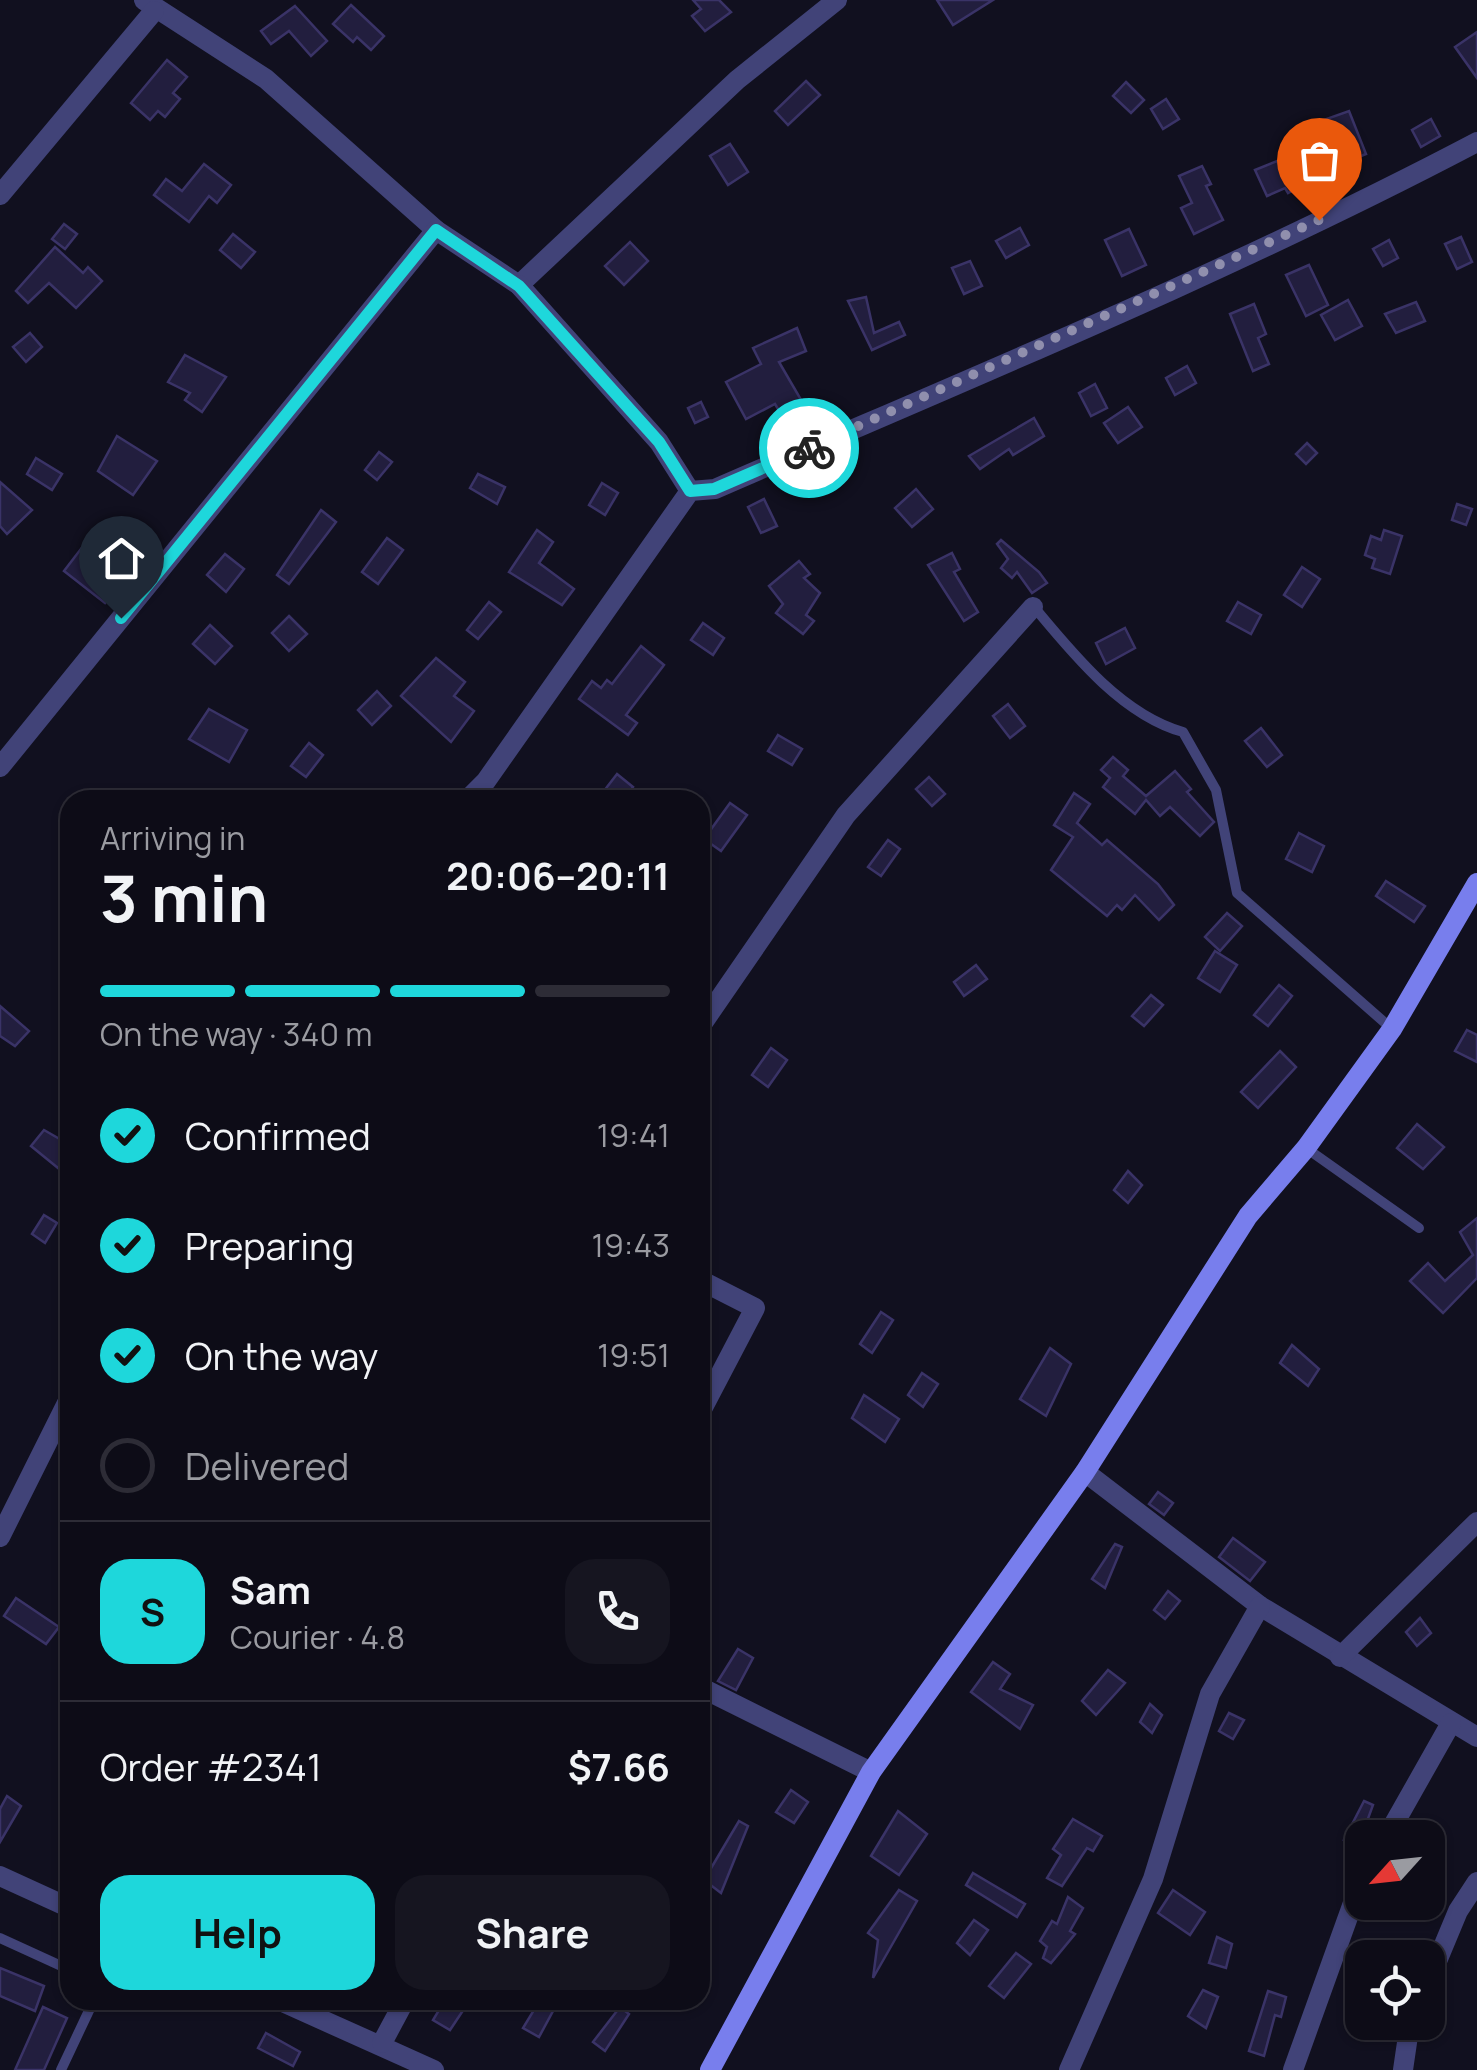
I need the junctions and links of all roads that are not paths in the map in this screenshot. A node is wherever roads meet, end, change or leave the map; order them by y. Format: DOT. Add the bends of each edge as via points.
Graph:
graph roads {
  1 [pos="836,0"];
  2 [pos="149,5"];
  3 [pos="1477,142"];
  4 [pos="0,195"];
  5 [pos="436,230"];
  6 [pos="519,286"];
  7 [pos="690,491"];
  8 [pos="1034,606"];
  9 [pos="0,767"];
  10 [pos="477,790"];
  11 [pos="1477,884"];
  12 [pos="710,1012"];
  13 [pos="1392,1029"];
  14 [pos="1306,1148"];
  15 [pos="1419,1228"];
  16 [pos="710,1285"];
  17 [pos="710,1394"];
  18 [pos="60,1417"];
  19 [pos="1086,1472"];
  20 [pos="1477,1522"];
  21 [pos="0,1537"];
  22 [pos="1260,1606"];
  23 [pos="1340,1657"];
  24 [pos="710,1692"];
  25 [pos="1451,1723"];
  26 [pos="1477,1737"];
  27 [pos="871,1772"];
  28 [pos="1396,1820"];
  29 [pos="0,1876"];
  30 [pos="1477,1882"];
  31 [pos="60,1903"];
  32 [pos="1347,1920"];
  33 [pos="0,1938"];
  34 [pos="1445,1942"];
  35 [pos="60,1965"];
  36 [pos="89,2010"];
  37 [pos="302,2010"];
  38 [pos="400,2010"];
  39 [pos="1407,2040"];
  40 [pos="382,2043"];
  41 [pos="61,2070"];
  42 [pos="434,2070"];
  43 [pos="710,2070"];
  44 [pos="1069,2070"];
  45 [pos="1292,2070"];
  46 [pos="1403,2070"];
  1 -- 6 [label="street" via="737,80"];
  2 -- 4 [label="street"];
  2 -- 5 [label="street" via="266,80"];
  3 -- 7 [label="street" via="970,378 714,489"];
  5 -- 6 [label="street"];
  5 -- 9 [label="street"];
  6 -- 7 [label="street" via="659,442"];
  7 -- 10 [label="street"];
  8 -- 12 [label="street" via="846,815"];
  8 -- 13 [label="lane" via="1084,666 1163,726 1183,732 1216,790 1238,893"];
  11 -- 13 [label="street"];
  13 -- 14 [label="street"];
  14 -- 15 [label="lane"];
  14 -- 19 [label="street" via="1248,1216"];
  16 -- 17 [label="street" via="755,1308"];
  18 -- 21 [label="street"];
  19 -- 22 [label="street"];
  19 -- 27 [label="street"];
  20 -- 23 [label="street"];
  22 -- 23 [label="street"];
  22 -- 44 [label="street" via="1210,1694 1153,1879"];
  23 -- 25 [label="street"];
  24 -- 27 [label="street"];
  25 -- 26 [label="street"];
  25 -- 28 [label="street"];
  27 -- 43 [label="street"];
  29 -- 31 [label="street"];
  30 -- 34 [label="street"];
  32 -- 45 [label="street"];
  33 -- 35 [label="lane"];
  36 -- 41 [label="lane"];
  37 -- 40 [label="street"];
  38 -- 40 [label="street"];
  39 -- 46 [label="street"];
  40 -- 42 [label="street"];
}
